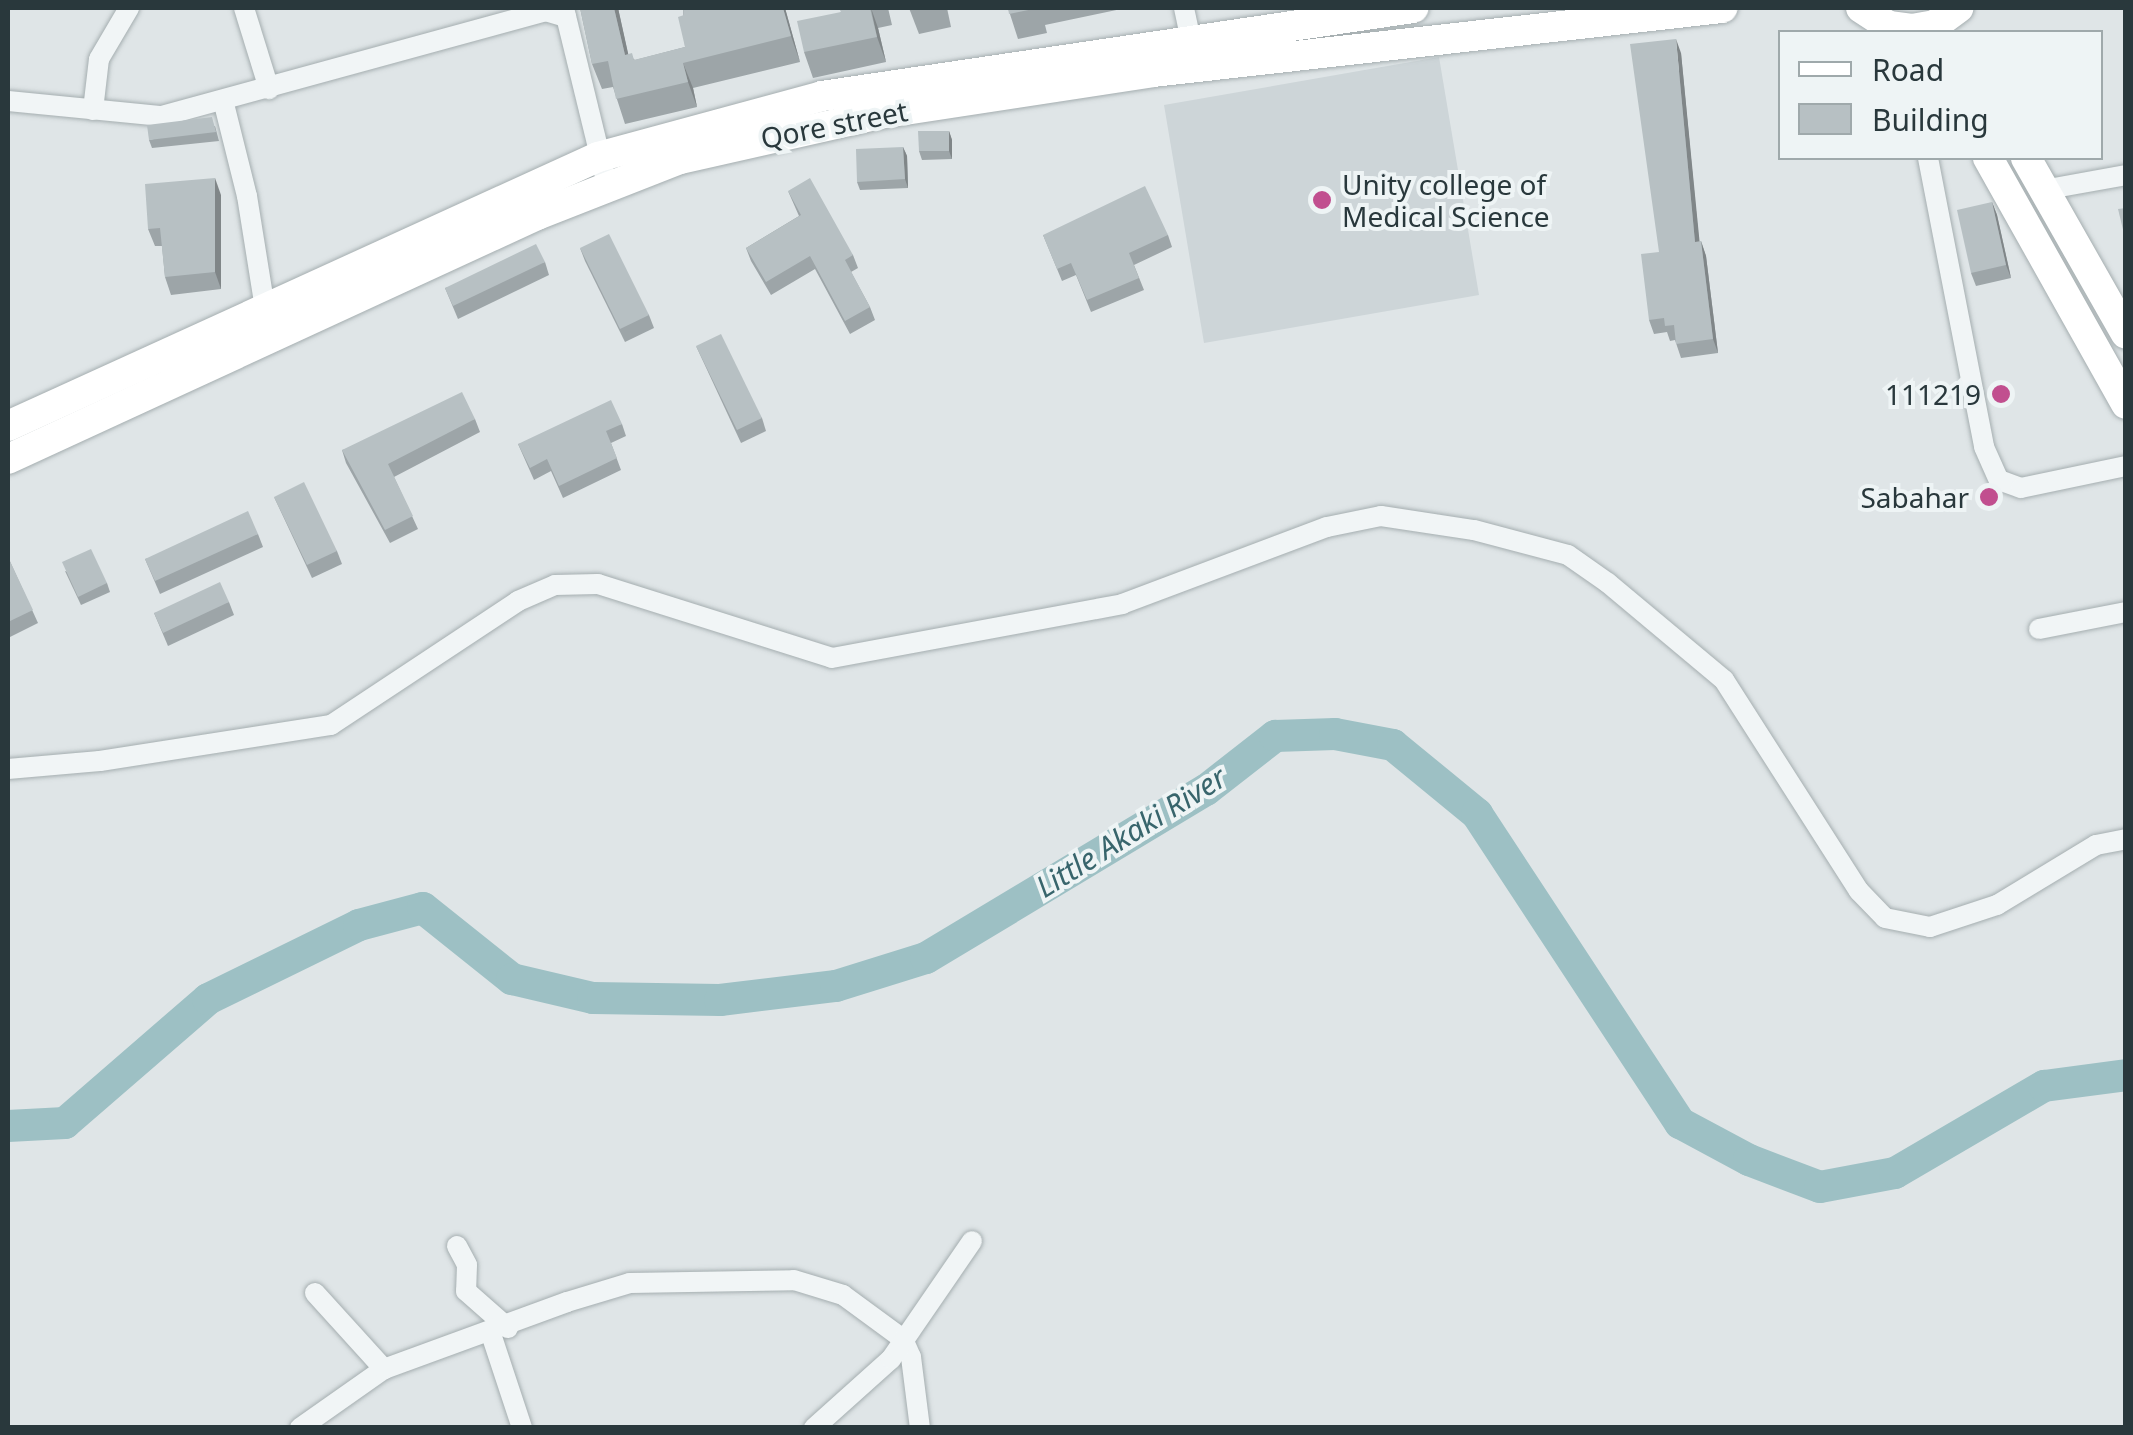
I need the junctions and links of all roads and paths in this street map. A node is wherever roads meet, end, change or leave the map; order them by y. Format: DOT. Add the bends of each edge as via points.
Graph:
graph roads {
  1 [pos="128,8"];
  2 [pos="244,8"];
  3 [pos="1413,8"];
  4 [pos="1722,8"];
  5 [pos="1861,8"];
  6 [pos="1958,8"];
  7 [pos="565,12"];
  8 [pos="1187,22"];
  9 [pos="1892,29"];
  10 [pos="269,88"];
  11 [pos="8,101"];
  12 [pos="224,104"];
  13 [pos="93,110"];
  14 [pos="1928,160"];
  15 [pos="1989,160"];
  16 [pos="2027,160"];
  17 [pos="603,170"];
  18 [pos="2126,175"];
  19 [pos="2043,190"];
  20 [pos="265,309"];
  21 [pos="2123,324"];
  22 [pos="2126,404"];
  23 [pos="8,426"];
  24 [pos="8,459"];
  25 [pos="2126,466"];
  26 [pos="2126,612"];
  27 [pos="2039,629"];
  28 [pos="8,769"];
  29 [pos="2126,839"];
  30 [pos="972,1241"];
  31 [pos="458,1246"];
  32 [pos="315,1293"];
  33 [pos="499,1331"];
  34 [pos="902,1339"];
  35 [pos="384,1369"];
  36 [pos="300,1428"];
  37 [pos="522,1428"];
  38 [pos="814,1428"];
  39 [pos="920,1428"];
  1 -- 13 [label="street" via="99,59"];
  2 -- 10 [label="street"];
  3 -- 8 [label="main road, Qore street"];
  4 -- 17 [label="main road, Qore street" via="1434,36 898,111"];
  5 -- 9 [label="main road"];
  6 -- 9 [label="main road" via="1934,25"];
  7 -- 10 [label="street" via="545,10"];
  7 -- 17 [label="street"];
  8 -- 17 [label="main road, Qore street" via="822,96"];
  10 -- 12 [label="street"];
  11 -- 13 [label="street"];
  12 -- 13 [label="street" via="162,116"];
  12 -- 20 [label="street" via="248,196"];
  14 -- 25 [label="street" via="1984,446 1999,480 2022,488"];
  15 -- 22 [label="main road"];
  16 -- 19 [label="main road"];
  17 -- 20 [label="main road, Qore street"];
  17 -- 24 [label="main road, Qore street"];
  18 -- 19 [label="street"];
  19 -- 21 [label="main road"];
  20 -- 23 [label="main road, Qore street"];
  26 -- 27 [label="street"];
  28 -- 29 [label="street" via="331,725 518,600 555,584 598,584 832,658 1122,604 1327,527 1382,516 1474,530 1568,556 1608,584 1724,680 1860,890 1885,918 1930,927 1996,905 2096,845"];
  30 -- 34 [label="street"];
  31 -- 33 [label="street" via="468,1265 466,1291"];
  32 -- 35 [label="street"];
  33 -- 34 [label="street" via="630,1283 794,1280 842,1295"];
  33 -- 35 [label="street"];
  33 -- 37 [label="street"];
  34 -- 38 [label="street" via="868,1382"];
  34 -- 39 [label="street" via="911,1357"];
  35 -- 36 [label="street"];
}
